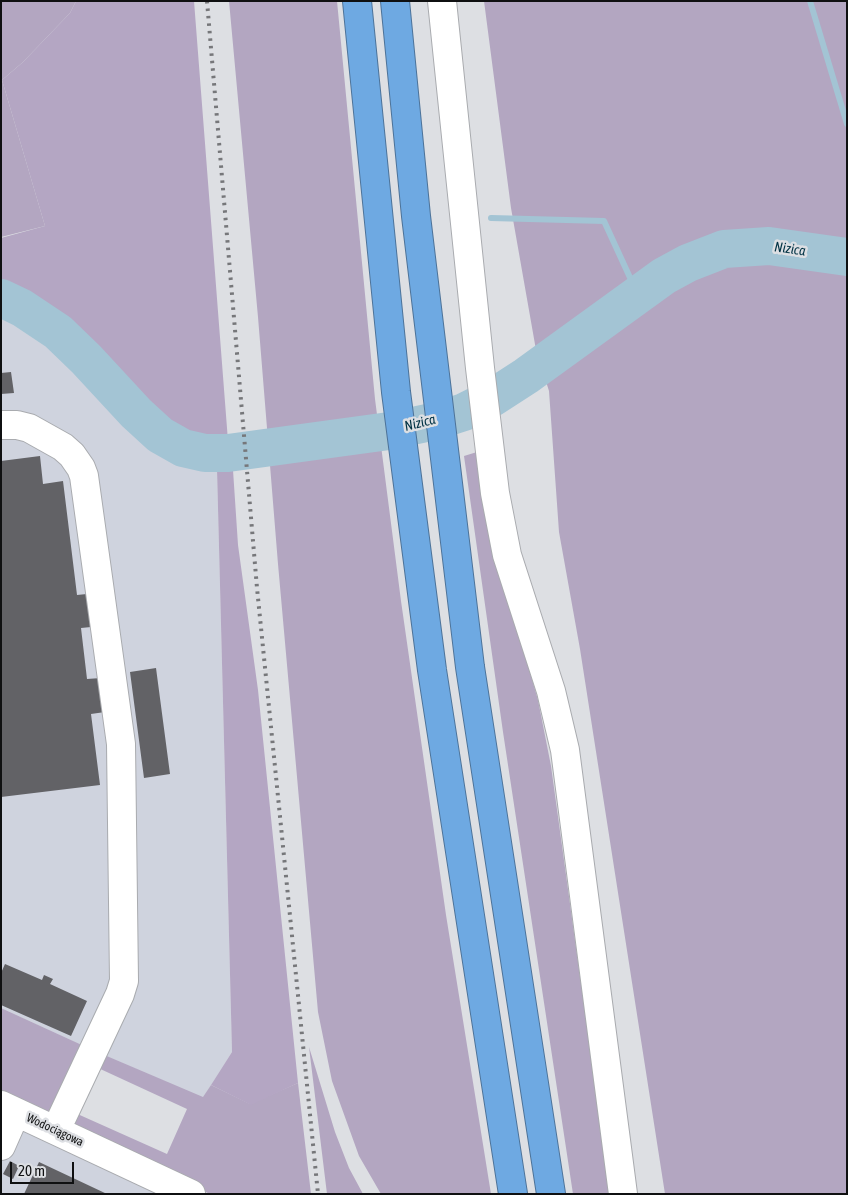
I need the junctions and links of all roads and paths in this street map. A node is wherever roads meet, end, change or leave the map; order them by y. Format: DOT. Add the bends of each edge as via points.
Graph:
graph roads {
  1 [pos="357,1"];
  2 [pos="395,1"];
  3 [pos="442,1"];
  4 [pos="1,425"];
  5 [pos="9,1108"];
  6 [pos="56,1130"];
  7 [pos="1,1146"];
  8 [pos="191,1194"];
  9 [pos="513,1194"];
  10 [pos="551,1194"];
  11 [pos="623,1194"];
  1 -- 9 [label="highway" via="396,392 432,670"];
  2 -- 10 [label="highway" via="434,381 470,667"];
  3 -- 11 [label="street" via="497,508 507,555 551,691 565,750"];
  4 -- 6 [label="street" via="29,428 63,447 72,455 84,476 120,744 124,981"];
  5 -- 6 [label="street, Wodociągowa"];
  5 -- 7 [label="street"];
  6 -- 8 [label="street, Wodociągowa"];
}
